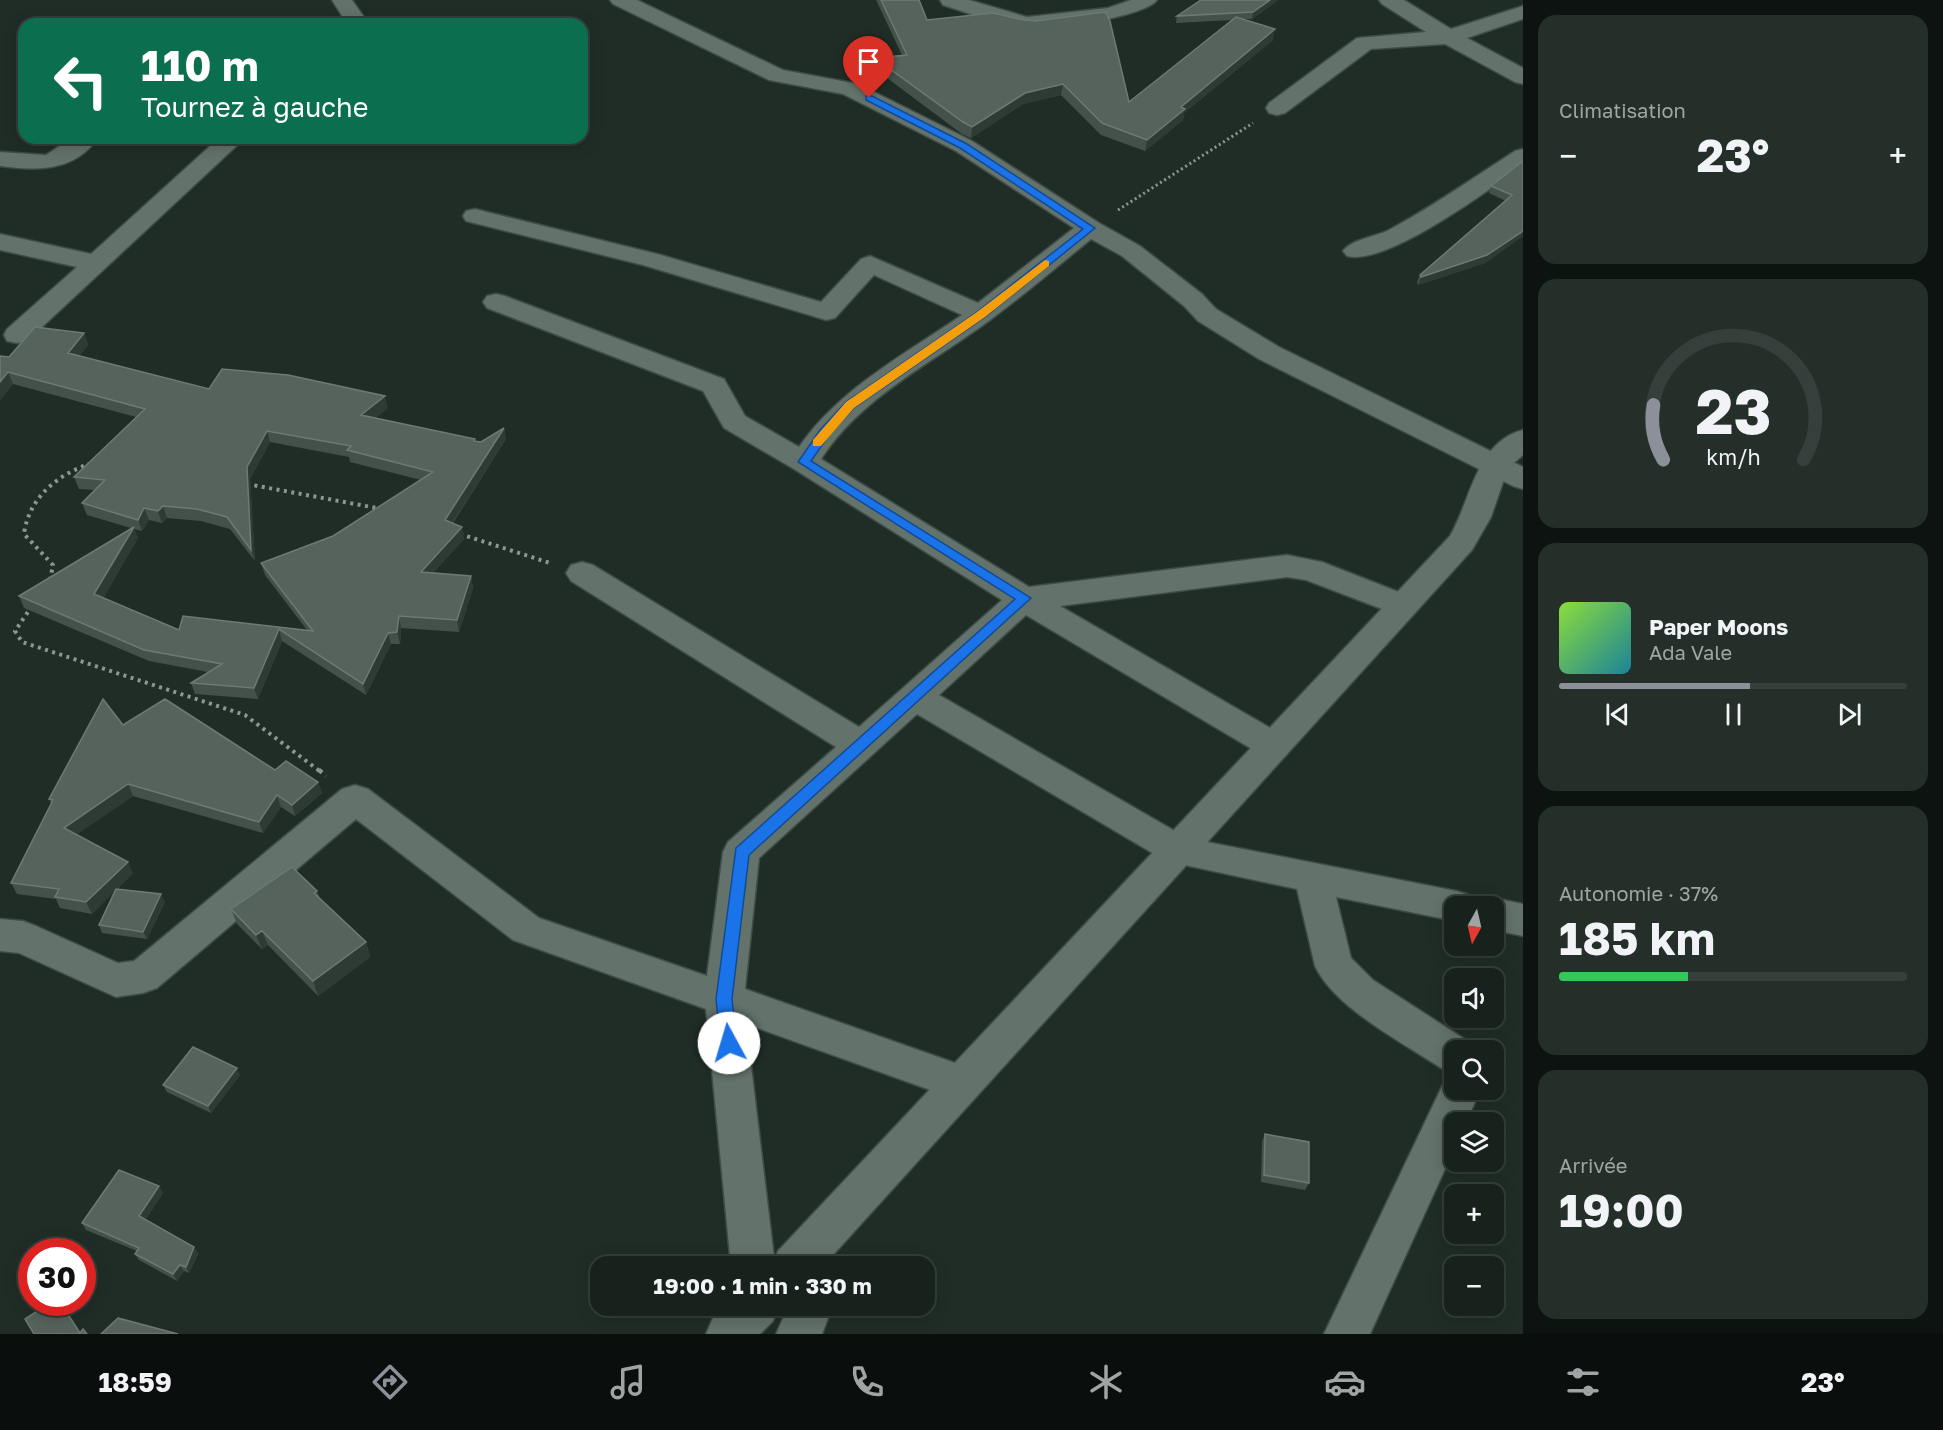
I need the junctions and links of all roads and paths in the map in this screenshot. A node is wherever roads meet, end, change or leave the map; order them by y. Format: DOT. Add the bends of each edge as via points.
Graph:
graph roads {
  1 [pos="342,0"];
  2 [pos="620,0"];
  3 [pos="1147,0"];
  4 [pos="1389,0"];
  5 [pos="950,1"];
  6 [pos="1523,12"];
  7 [pos="354,18"];
  8 [pos="1449,37"];
  9 [pos="1523,77"];
  10 [pos="1277,108"];
  11 [pos="79,144"];
  12 [pos="226,144"];
  13 [pos="1523,156"];
  14 [pos="0,159"];
  15 [pos="475,216"];
  16 [pos="1090,228"];
  17 [pos="0,242"];
  18 [pos="1356,251"];
  19 [pos="96,263"];
  20 [pos="496,302"];
  21 [pos="981,314"];
  22 [pos="17,335"];
  23 [pos="1523,439"];
  24 [pos="100,461"];
  25 [pos="804,462"];
  26 [pos="1509,471"];
  27 [pos="241,483"];
  28 [pos="386,510"];
  29 [pos="451,531"];
  30 [pos="582,573"];
  31 [pos="45,587"];
  32 [pos="1024,598"];
  33 [pos="33,605"];
  34 [pos="1403,606"];
  35 [pos="915,697"];
  36 [pos="861,745"];
  37 [pos="1274,747"];
  38 [pos="355,799"];
  39 [pos="1179,850"];
  40 [pos="1312,877"];
  41 [pos="1444,904"];
  42 [pos="1504,916"];
  43 [pos="1523,920"];
  44 [pos="0,934"];
  45 [pos="724,999"];
  46 [pos="1444,1048"];
  47 [pos="961,1083"];
  48 [pos="1456,1100"];
  49 [pos="847,1212"];
  50 [pos="752,1256"];
  51 [pos="804,1256"];
  52 [pos="830,1256"];
  53 [pos="746,1316"];
  54 [pos="807,1316"];
  55 [pos="729,1334"];
  56 [pos="800,1334"];
  57 [pos="1347,1334"];
  1 -- 7 [label="street"];
  2 -- 16 [label="street" via="777,75 850,89 964,146"];
  3 -- 5 [label="street" via="1109,14 1026,23"];
  4 -- 8 [label="street"];
  6 -- 8 [label="street"];
  8 -- 9 [label="street"];
  8 -- 10 [label="street" via="1365,43"];
  10 -- 16 [label="path"];
  11 -- 14 [label="street" via="67,155 41,164"];
  12 -- 19 [label="street"];
  13 -- 18 [label="street" via="1413,227"];
  15 -- 21 [label="street" via="652,260 826,312 870,264"];
  16 -- 21 [label="street"];
  16 -- 26 [label="street" via="1131,251 1207,315 1269,353"];
  17 -- 19 [label="street"];
  19 -- 22 [label="street"];
  20 -- 25 [label="street" via="714,385 734,422"];
  21 -- 25 [label="street" via="850,405 824,432"];
  23 -- 26 [label="street"];
  24 -- 31 [label="path" via="80,466 52,483 24,521 24,534 53,565"];
  25 -- 32 [label="street"];
  26 -- 34 [label="street" via="1461,543"];
  27 -- 28 [label="path"];
  29 -- 30 [label="path"];
  30 -- 36 [label="street"];
  32 -- 34 [label="street" via="1287,566 1311,570"];
  32 -- 35 [label="street"];
  32 -- 37 [label="street"];
  33 -- 38 [label="path" via="15,631 22,642 245,715"];
  34 -- 37 [label="street"];
  35 -- 36 [label="street"];
  35 -- 39 [label="street"];
  36 -- 45 [label="street" via="741,852"];
  37 -- 39 [label="street"];
  38 -- 44 [label="street" via="143,976 116,980 23,937"];
  38 -- 45 [label="street" via="526,929"];
  39 -- 40 [label="street"];
  39 -- 47 [label="street"];
  40 -- 41 [label="street"];
  40 -- 46 [label="street" via="1334,966 1359,992"];
  42 -- 43 [label="street"];
  45 -- 47 [label="street"];
  45 -- 50 [label="street"];
  47 -- 49 [label="street"];
  48 -- 57 [label="street"];
  49 -- 51 [label="street"];
  49 -- 52 [label="street"];
  53 -- 55 [label="street"];
  54 -- 56 [label="street"];
}
